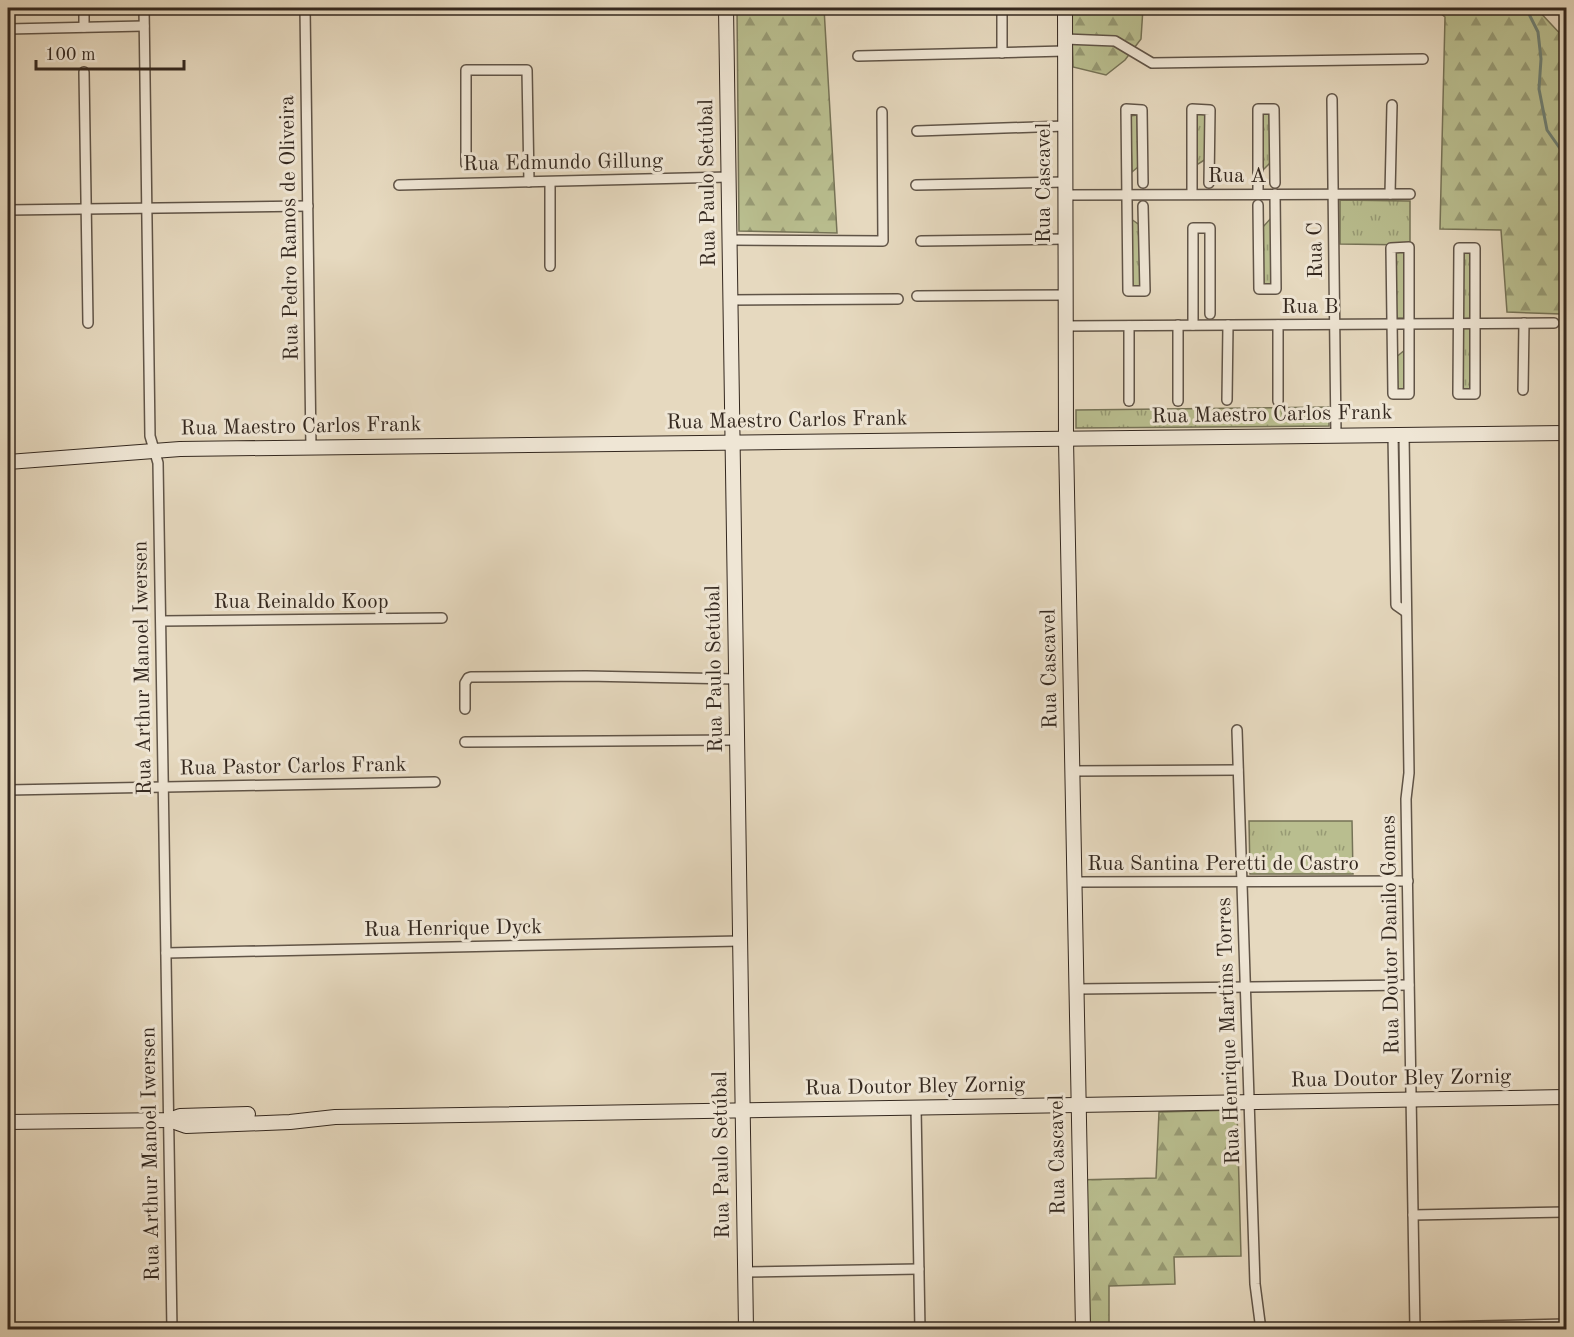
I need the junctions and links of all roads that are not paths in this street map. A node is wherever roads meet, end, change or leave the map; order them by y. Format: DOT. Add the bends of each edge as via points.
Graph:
graph roads {
  1 [pos="84,8"];
  2 [pos="144,8"];
  3 [pos="305,8"];
  4 [pos="726,8"];
  5 [pos="1002,8"];
  6 [pos="1065,8"];
  7 [pos="144,26"];
  8 [pos="84,27"];
  9 [pos="8,29"];
  10 [pos="1065,45"];
  11 [pos="1002,53"];
  12 [pos="858,56"];
  13 [pos="1423,59"];
  14 [pos="84,72"];
  15 [pos="1332,99"];
  16 [pos="1392,105"];
  17 [pos="882,112"];
  18 [pos="1065,126"];
  19 [pos="917,131"];
  20 [pos="1209,161"];
  21 [pos="1275,162"];
  22 [pos="466,164"];
  23 [pos="1143,168"];
  24 [pos="1192,173"];
  25 [pos="729,177"];
  26 [pos="1258,177"];
  27 [pos="1127,179"];
  28 [pos="529,182"];
  29 [pos="550,182"];
  30 [pos="1143,183"];
  31 [pos="1209,183"];
  32 [pos="1275,183"];
  33 [pos="399,185"];
  34 [pos="916,185"];
  35 [pos="1065,189"];
  36 [pos="1192,194"];
  37 [pos="1258,194"];
  38 [pos="1275,194"];
  39 [pos="1334,194"];
  40 [pos="1390,194"];
  41 [pos="1410,194"];
  42 [pos="1127,195"];
  43 [pos="1258,205"];
  44 [pos="1143,206"];
  45 [pos="308,207"];
  46 [pos="147,208"];
  47 [pos="87,209"];
  48 [pos="1275,209"];
  49 [pos="8,210"];
  50 [pos="1127,211"];
  51 [pos="1144,223"];
  52 [pos="1259,227"];
  53 [pos="1066,239"];
  54 [pos="730,240"];
  55 [pos="921,241"];
  56 [pos="550,266"];
  57 [pos="1209,291"];
  58 [pos="1066,295"];
  59 [pos="917,296"];
  60 [pos="898,299"];
  61 [pos="731,300"];
  62 [pos="1193,305"];
  63 [pos="1209,314"];
  64 [pos="88,323"];
  65 [pos="1524,323"];
  66 [pos="1554,323"];
  67 [pos="1335,324"];
  68 [pos="1392,324"];
  69 [pos="1409,324"];
  70 [pos="1459,324"];
  71 [pos="1475,324"];
  72 [pos="1193,325"];
  73 [pos="1228,325"];
  74 [pos="1278,325"];
  75 [pos="1066,326"];
  76 [pos="1129,326"];
  77 [pos="1178,326"];
  78 [pos="1409,342"];
  79 [pos="1392,356"];
  80 [pos="1523,390"];
  81 [pos="1227,400"];
  82 [pos="1129,401"];
  83 [pos="1178,401"];
  84 [pos="1278,401"];
  85 [pos="1566,433"];
  86 [pos="1399,435"];
  87 [pos="1336,436"];
  88 [pos="1066,439"];
  89 [pos="733,443"];
  90 [pos="311,448"];
  91 [pos="155,450"];
  92 [pos="8,462"];
  93 [pos="442,618"];
  94 [pos="160,621"];
  95 [pos="736,679"];
  96 [pos="465,709"];
  97 [pos="1237,730"];
  98 [pos="737,740"];
  99 [pos="465,742"];
  100 [pos="1238,770"];
  101 [pos="1072,771"];
  102 [pos="435,782"];
  103 [pos="163,787"];
  104 [pos="8,790"];
  105 [pos="1408,881"];
  106 [pos="1075,882"];
  107 [pos="1242,882"];
  108 [pos="740,941"];
  109 [pos="166,953"];
  110 [pos="1409,985"];
  111 [pos="1245,987"];
  112 [pos="1077,989"];
  113 [pos="1566,1097"];
  114 [pos="1411,1100"];
  115 [pos="1249,1102"];
  116 [pos="1078,1105"];
  117 [pos="916,1108"];
  118 [pos="743,1110"];
  119 [pos="169,1120"];
  120 [pos="8,1122"];
  121 [pos="1566,1212"];
  122 [pos="1413,1215"];
  123 [pos="919,1269"];
  124 [pos="745,1272"];
  125 [pos="1566,1324"];
  126 [pos="1415,1328"];
  127 [pos="172,1329"];
  128 [pos="746,1329"];
  129 [pos="920,1329"];
  130 [pos="1083,1329"];
  131 [pos="1261,1329"];
  132 [pos="1293,1329"];
  1 -- 8 [label="street"];
  2 -- 7 [label="street, Rua Arthur Manoel Iwersen"];
  3 -- 45 [label="street, Rua Pedro Ramos de Oliveira"];
  4 -- 25 [label="main road, Rua Paulo Setúbal"];
  5 -- 11 [label="street"];
  6 -- 10 [label="main road, Rua Cascavel"];
  7 -- 8 [label="street"];
  7 -- 46 [label="street, Rua Arthur Manoel Iwersen"];
  8 -- 9 [label="street"];
  10 -- 11 [label="street"];
  10 -- 13 [label="street" via="1115,41 1152,63"];
  10 -- 18 [label="main road, Rua Cascavel"];
  11 -- 12 [label="street"];
  14 -- 47 [label="street"];
  15 -- 39 [label="street, Rua C"];
  16 -- 40 [label="street"];
  17 -- 54 [label="street" via="883,241"];
  18 -- 19 [label="street"];
  18 -- 35 [label="main road, Rua Cascavel"];
  20 -- 24 [label="street"];
  20 -- 24 [label="street" via="1209,110 1192,110"];
  20 -- 31 [label="street"];
  21 -- 26 [label="street"];
  21 -- 26 [label="street" via="1275,109 1258,109"];
  21 -- 32 [label="street"];
  22 -- 28 [label="street" via="466,69 527,70"];
  23 -- 27 [label="street"];
  23 -- 27 [label="street" via="1142,110 1126,110"];
  23 -- 30 [label="street"];
  24 -- 36 [label="street"];
  25 -- 29 [label="street, Rua Edmundo Gillung"];
  25 -- 54 [label="main road, Rua Paulo Setúbal"];
  26 -- 37 [label="street"];
  27 -- 42 [label="street"];
  28 -- 29 [label="street, Rua Edmundo Gillung"];
  28 -- 33 [label="street, Rua Edmundo Gillung"];
  29 -- 56 [label="street"];
  34 -- 35 [label="street, Rua A"];
  35 -- 42 [label="street, Rua A"];
  35 -- 53 [label="main road, Rua Cascavel"];
  36 -- 37 [label="street, Rua A"];
  36 -- 42 [label="street, Rua A"];
  37 -- 38 [label="street, Rua A"];
  38 -- 39 [label="street, Rua A"];
  38 -- 48 [label="street"];
  39 -- 40 [label="street, Rua A"];
  39 -- 67 [label="street, Rua C"];
  40 -- 41 [label="street, Rua A"];
  42 -- 50 [label="street"];
  43 -- 52 [label="street"];
  44 -- 51 [label="street"];
  45 -- 46 [label="street"];
  45 -- 90 [label="street, Rua Pedro Ramos de Oliveira"];
  46 -- 47 [label="street"];
  46 -- 91 [label="street, Rua Arthur Manoel Iwersen" via="150,436"];
  47 -- 49 [label="street"];
  47 -- 64 [label="street"];
  48 -- 52 [label="street"];
  48 -- 52 [label="street" via="1275,289 1259,289"];
  50 -- 51 [label="street"];
  50 -- 51 [label="street" via="1128,291 1145,291"];
  53 -- 55 [label="street"];
  53 -- 58 [label="main road, Rua Cascavel"];
  54 -- 61 [label="main road, Rua Paulo Setúbal"];
  57 -- 62 [label="street"];
  57 -- 62 [label="street" via="1209,228 1193,228"];
  57 -- 63 [label="street"];
  58 -- 59 [label="street"];
  58 -- 75 [label="main road, Rua Cascavel"];
  60 -- 61 [label="street"];
  61 -- 89 [label="main road, Rua Paulo Setúbal"];
  62 -- 72 [label="street"];
  65 -- 66 [label="street, Rua B"];
  65 -- 71 [label="street, Rua B"];
  65 -- 80 [label="street"];
  67 -- 68 [label="street, Rua B"];
  67 -- 74 [label="street, Rua B"];
  67 -- 87 [label="street, Rua C"];
  68 -- 69 [label="street, Rua B"];
  68 -- 69 [label="street" via="1391,248 1408,248"];
  68 -- 79 [label="street"];
  69 -- 70 [label="street, Rua B"];
  69 -- 78 [label="street"];
  70 -- 71 [label="street, Rua B"];
  70 -- 71 [label="street" via="1458,394 1475,394"];
  70 -- 71 [label="street" via="1459,248 1474,248"];
  72 -- 73 [label="street, Rua B"];
  72 -- 77 [label="street, Rua B"];
  73 -- 74 [label="street, Rua B"];
  73 -- 81 [label="street"];
  74 -- 84 [label="street"];
  75 -- 76 [label="street, Rua B"];
  75 -- 88 [label="main road, Rua Cascavel"];
  76 -- 77 [label="street, Rua B"];
  76 -- 82 [label="street"];
  77 -- 83 [label="street"];
  78 -- 79 [label="street"];
  78 -- 79 [label="street" via="1409,394 1393,394"];
  85 -- 86 [label="main road, Rua Maestro Carlos Frank"];
  86 -- 87 [label="main road, Rua Maestro Carlos Frank"];
  86 -- 105 [label="street, Rua Doutor Danilo Gomes" via="1396,605 1406,612"];
  87 -- 88 [label="main road, Rua Maestro Carlos Frank"];
  88 -- 89 [label="main road, Rua Maestro Carlos Frank"];
  88 -- 101 [label="main road, Rua Cascavel"];
  89 -- 90 [label="main road, Rua Maestro Carlos Frank"];
  89 -- 95 [label="main road, Rua Paulo Setúbal"];
  90 -- 91 [label="main road, Rua Maestro Carlos Frank"];
  91 -- 92 [label="main road, Rua Maestro Carlos Frank"];
  91 -- 94 [label="street, Rua Arthur Manoel Iwersen"];
  93 -- 94 [label="street, Rua Reinaldo Koop"];
  94 -- 103 [label="street, Rua Arthur Manoel Iwersen"];
  95 -- 96 [label="street" via="471,677 465,683"];
  95 -- 98 [label="main road, Rua Paulo Setúbal"];
  97 -- 100 [label="street, Rua Henrique Martins Torres"];
  98 -- 99 [label="street"];
  98 -- 108 [label="main road, Rua Paulo Setúbal"];
  100 -- 101 [label="street"];
  100 -- 107 [label="street, Rua Henrique Martins Torres"];
  101 -- 106 [label="main road, Rua Cascavel"];
  102 -- 103 [label="street, Rua Pastor Carlos Frank"];
  103 -- 104 [label="street, Rua Pastor Carlos Frank"];
  103 -- 109 [label="street, Rua Arthur Manoel Iwersen"];
  105 -- 107 [label="street, Rua Santina Peretti de Castro"];
  105 -- 110 [label="street, Rua Doutor Danilo Gomes"];
  106 -- 107 [label="street, Rua Santina Peretti de Castro"];
  106 -- 112 [label="main road, Rua Cascavel"];
  107 -- 111 [label="street, Rua Henrique Martins Torres"];
  108 -- 109 [label="street, Rua Henrique Dyck"];
  108 -- 118 [label="main road, Rua Paulo Setúbal"];
  109 -- 119 [label="street, Rua Arthur Manoel Iwersen"];
  110 -- 111 [label="street"];
  110 -- 114 [label="street, Rua Doutor Danilo Gomes"];
  111 -- 112 [label="street"];
  111 -- 115 [label="street, Rua Henrique Martins Torres"];
  112 -- 116 [label="main road, Rua Cascavel"];
  113 -- 114 [label="main road, Rua Doutor Bley Zornig"];
  114 -- 115 [label="main road, Rua Doutor Bley Zornig"];
  114 -- 122 [label="street, Rua Doutor Danilo Gomes"];
  115 -- 116 [label="main road, Rua Doutor Bley Zornig"];
  115 -- 131 [label="street, Rua Henrique Martins Torres" via="1255,1284"];
  116 -- 117 [label="main road, Rua Doutor Bley Zornig"];
  116 -- 130 [label="main road, Rua Cascavel"];
  117 -- 118 [label="main road, Rua Doutor Bley Zornig"];
  117 -- 123 [label="street"];
  118 -- 119 [label="main road, Rua Doutor Bley Zornig" via="335,1117 186,1126"];
  118 -- 124 [label="main road, Rua Paulo Setúbal"];
  119 -- 120 [label="main road, Rua Doutor Bley Zornig"];
  119 -- 127 [label="street, Rua Arthur Manoel Iwersen"];
  121 -- 122 [label="street"];
  122 -- 126 [label="street, Rua Doutor Danilo Gomes"];
  123 -- 124 [label="street"];
  123 -- 129 [label="street"];
  124 -- 128 [label="main road, Rua Paulo Setúbal"];
  125 -- 126 [label="street"];
  126 -- 132 [label="street"];
}
